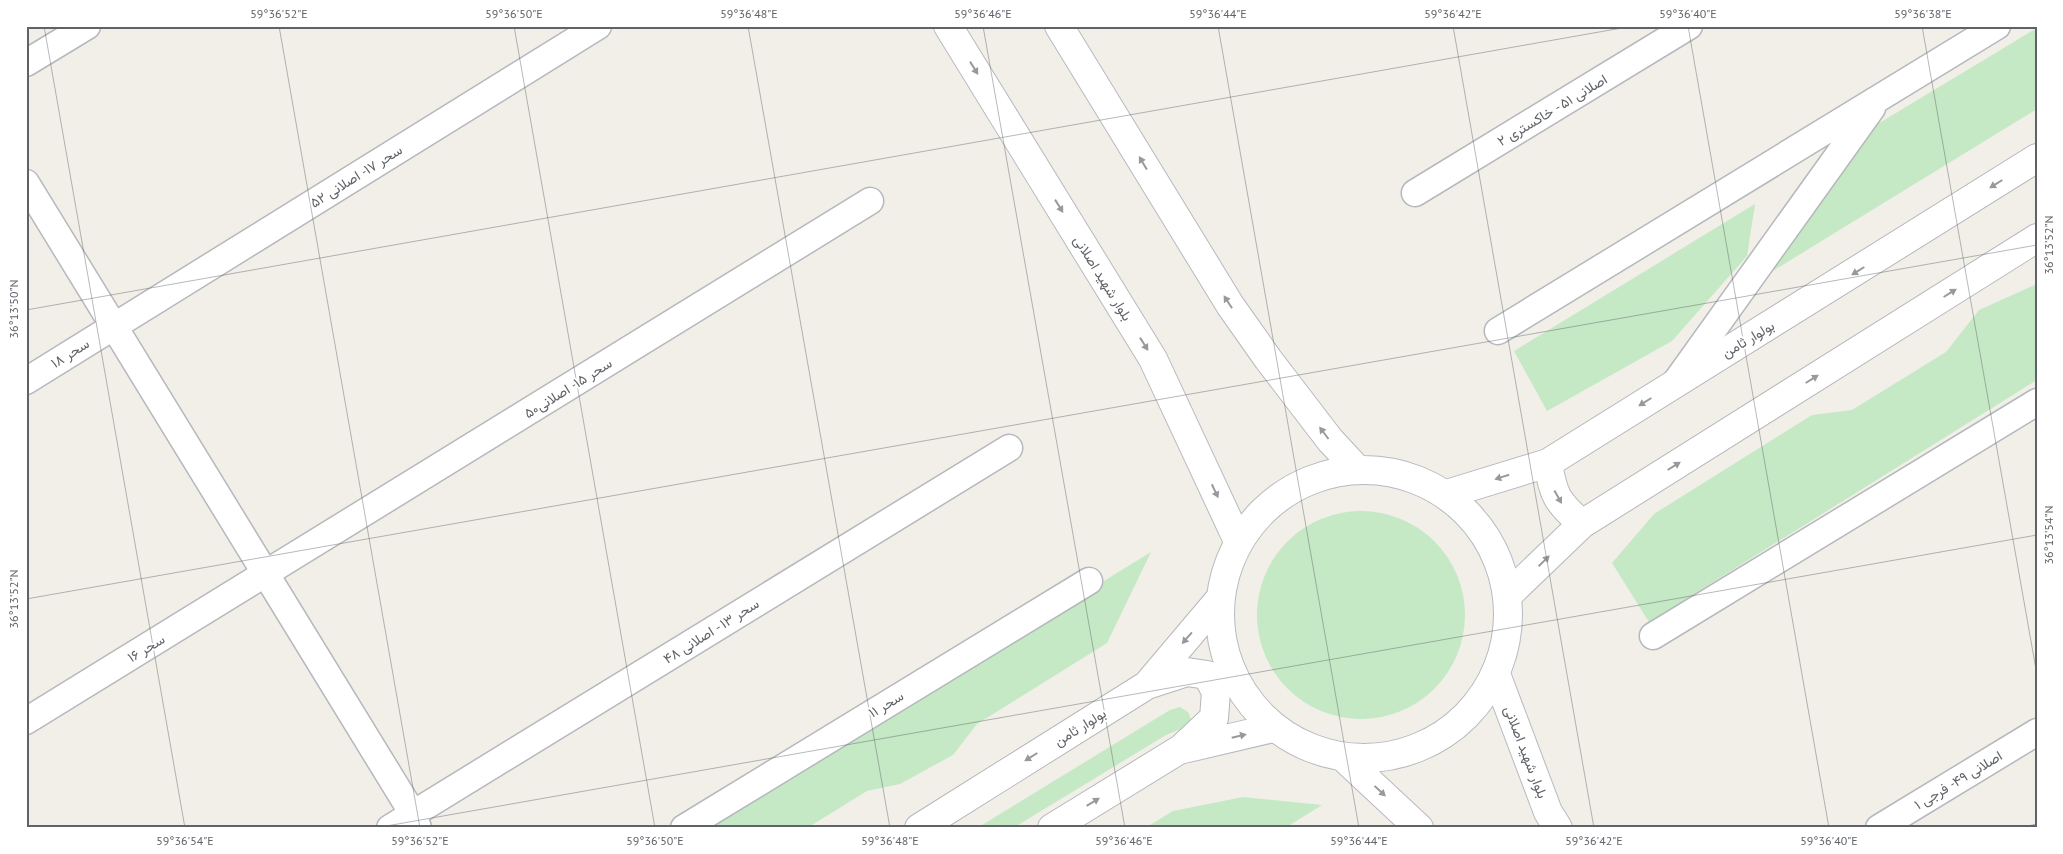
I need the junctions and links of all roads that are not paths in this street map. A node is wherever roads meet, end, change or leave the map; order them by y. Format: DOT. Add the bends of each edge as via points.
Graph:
graph roads {
  1 [pos="87,26"];
  2 [pos="598,26"];
  3 [pos="948,26"];
  4 [pos="1060,26"];
  5 [pos="1689,26"];
  6 [pos="1997,26"];
  7 [pos="26,63"];
  8 [pos="1878,99"];
  9 [pos="2037,158"];
  10 [pos="26,183"];
  11 [pos="1415,193"];
  12 [pos="870,201"];
  13 [pos="2037,238"];
  14 [pos="114,326"];
  15 [pos="1498,331"];
  16 [pos="26,381"];
  17 [pos="1675,383"];
  18 [pos="2037,402"];
  19 [pos="1009,448"];
  20 [pos="1548,463"];
  21 [pos="1357,469"];
  22 [pos="1447,494"];
  23 [pos="1582,524"];
  24 [pos="1238,540"];
  25 [pos="266,574"];
  26 [pos="1088,581"];
  27 [pos="1508,595"];
  28 [pos="1218,601"];
  29 [pos="1653,636"];
  30 [pos="1496,674"];
  31 [pos="1147,685"];
  32 [pos="26,721"];
  33 [pos="1273,728"];
  34 [pos="2037,732"];
  35 [pos="1179,750"];
  36 [pos="1344,758"];
  37 [pos="419,823"];
  38 [pos="390,828"];
  39 [pos="684,828"];
  40 [pos="919,828"];
  41 [pos="1052,828"];
  42 [pos="1419,828"];
  43 [pos="1558,828"];
  44 [pos="1879,828"];
  1 -- 7 [label="street"];
  2 -- 14 [label="street, سحر ۱۷- اصلانی ۵۲"];
  3 -- 24 [label="main road, بلوار شهید اصلانی, one-way" via="1153,359"];
  21 -- 4 [label="main road, one-way" via="1324,433 1230,305"];
  5 -- 11 [label="street, اصلانی ۵۱ - خاکستری ۲"];
  6 -- 8 [label="street"];
  8 -- 15 [label="street"];
  8 -- 17 [label="street"];
  9 -- 17 [label="main road, بولوار ثامن, one-way"];
  10 -- 14 [label="street"];
  12 -- 25 [label="street, سحر ۱۵- اصلانی۵۰"];
  23 -- 13 [label="main road, one-way"];
  14 -- 16 [label="street, سحر ۱۸"];
  14 -- 25 [label="street"];
  17 -- 20 [label="main road, بولوار ثامن, one-way"];
  18 -- 29 [label="street"];
  19 -- 37 [label="street, سحر ۱۳ - اصلانی ۴۸"];
  20 -- 22 [label="main road, بولوار ثامن, one-way"];
  20 -- 23 [label="main road, one-way" via="1552,487 1564,508"];
  21 -- 22 [label="main road" via="1408,476"];
  21 -- 24 [label="main road" via="1302,482 1260,513"];
  22 -- 27 [label="main road" via="1474,518 1497,554"];
  27 -- 23 [label="main road, one-way"];
  24 -- 28 [label="main road"];
  25 -- 32 [label="street, سحر ۱۶"];
  25 -- 37 [label="street"];
  26 -- 39 [label="street, سحر ۱۱"];
  27 -- 30 [label="main road" via="1508,633"];
  28 -- 31 [label="main road, بولوار ثامن, one-way"];
  28 -- 33 [label="main road" via="1222,648 1243,696"];
  30 -- 36 [label="main road" via="1473,711 1436,740 1394,756"];
  30 -- 43 [label="main road, بلوار شهید اصلانی" via="1548,812"];
  31 -- 35 [label="main road" via="1187,672 1207,676 1216,692 1214,718"];
  31 -- 40 [label="main road, بولوار ثامن, one-way"];
  35 -- 33 [label="main road, one-way"];
  33 -- 36 [label="main road" via="1310,750"];
  34 -- 44 [label="street, اصلانی ۴۹- فرجی ۱"];
  41 -- 35 [label="main road, one-way"];
  36 -- 42 [label="main road, one-way"];
  37 -- 38 [label="street, سحر ۱۳ - اصلانی ۴۸"];
}
